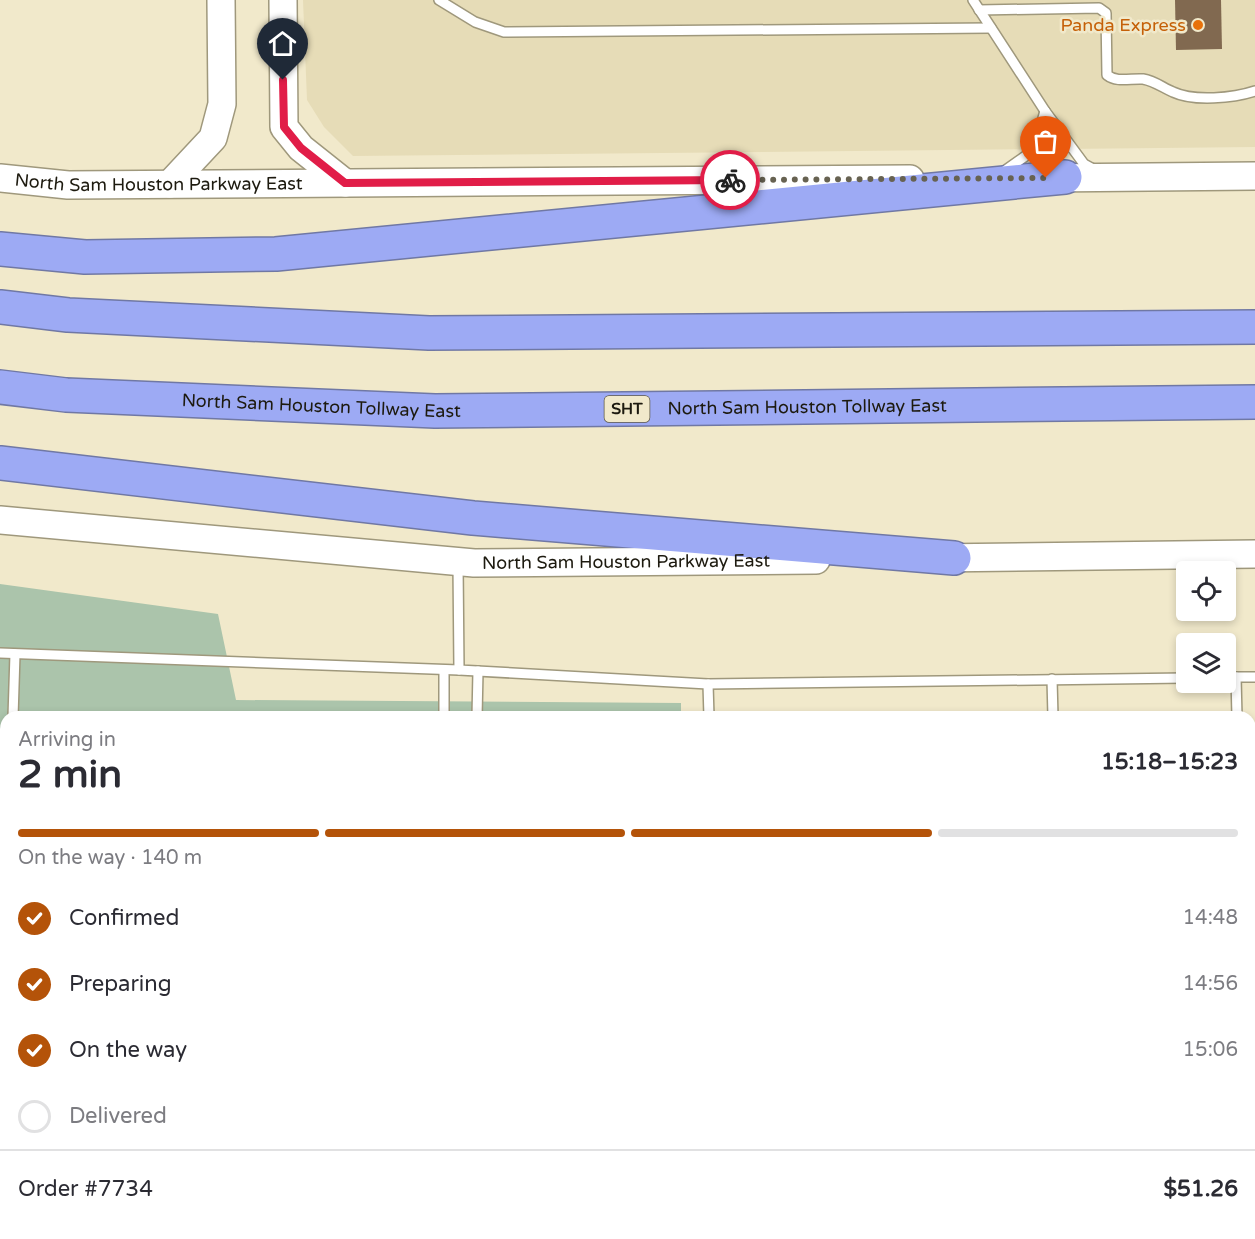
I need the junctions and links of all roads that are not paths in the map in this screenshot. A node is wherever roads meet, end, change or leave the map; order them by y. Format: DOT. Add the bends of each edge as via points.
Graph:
graph roads {
  1 [pos="221,0"];
  2 [pos="283,0"];
  3 [pos="440,0"];
  4 [pos="973,0"];
  5 [pos="979,10"];
  6 [pos="991,28"];
  7 [pos="1255,91"];
  8 [pos="1045,111"];
  9 [pos="1255,176"];
  10 [pos="1065,177"];
  11 [pos="1108,177"];
  12 [pos="0,178"];
  13 [pos="992,178"];
  14 [pos="345,183"];
  15 [pos="170,184"];
  16 [pos="0,249"];
  17 [pos="0,308"];
  18 [pos="1255,327"];
  19 [pos="0,387"];
  20 [pos="1255,402"];
  21 [pos="0,463"];
  22 [pos="0,520"];
  23 [pos="1255,555"];
  24 [pos="954,558"];
  25 [pos="458,562"];
  26 [pos="0,653"];
  27 [pos="15,654"];
  28 [pos="444,670"];
  29 [pos="459,670"];
  30 [pos="478,671"];
  31 [pos="1236,677"];
  32 [pos="1255,677"];
  33 [pos="1176,678"];
  34 [pos="1052,679"];
  35 [pos="708,684"];
  36 [pos="13,711"];
  37 [pos="444,711"];
  38 [pos="477,711"];
  39 [pos="709,711"];
  40 [pos="1053,711"];
  41 [pos="1238,711"];
  1 -- 15 [label="main road" via="222,104 213,138"];
  2 -- 14 [label="main road" via="284,127 301,148"];
  3 -- 6 [label="lane" via="475,21 504,32"];
  4 -- 5 [label="lane"];
  5 -- 6 [label="lane"];
  5 -- 7 [label="lane" via="1099,8 1106,13 1107,75 1112,79 1144,79 1189,97"];
  6 -- 8 [label="lane"];
  8 -- 11 [label="lane" via="1084,164"];
  8 -- 13 [label="lane" via="1034,150"];
  9 -- 11 [label="main road, North Sam Houston Parkway East"];
  10 -- 11 [label="main road, North Sam Houston Parkway East"];
  10 -- 13 [label="main road, North Sam Houston Parkway East"];
  10 -- 16 [label="highway" via="276,254 85,257"];
  12 -- 15 [label="main road, North Sam Houston Parkway East" via="68,185"];
  13 -- 14 [label="main road, North Sam Houston Parkway East"];
  14 -- 15 [label="main road, North Sam Houston Parkway East"];
  17 -- 18 [label="highway" via="68,315 429,333"];
  19 -- 20 [label="highway, North Sam Houston Tollway East / SHT" via="66,394 435,411"];
  21 -- 24 [label="highway" via="472,518"];
  22 -- 25 [label="main road, North Sam Houston Parkway East"];
  23 -- 24 [label="main road, North Sam Houston Parkway East"];
  24 -- 25 [label="main road, North Sam Houston Parkway East"];
  25 -- 29 [label="lane"];
  26 -- 27 [label="lane"];
  27 -- 28 [label="lane"];
  27 -- 36 [label="lane"];
  28 -- 29 [label="lane"];
  28 -- 37 [label="lane"];
  29 -- 30 [label="lane"];
  30 -- 35 [label="lane"];
  30 -- 38 [label="lane"];
  31 -- 32 [label="lane"];
  31 -- 41 [label="lane"];
  33 -- 34 [label="lane"];
  34 -- 35 [label="lane"];
  34 -- 40 [label="lane"];
  35 -- 39 [label="lane"];
}
